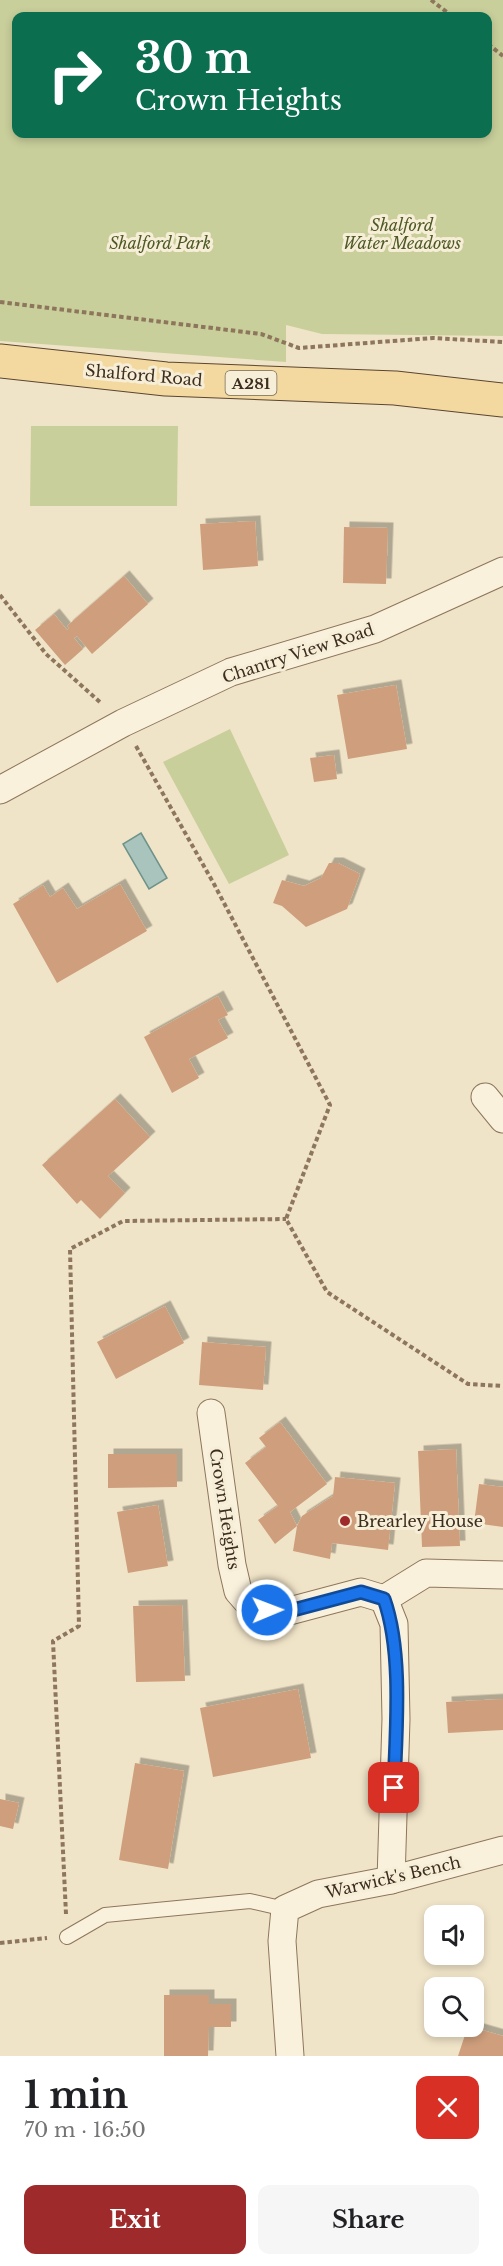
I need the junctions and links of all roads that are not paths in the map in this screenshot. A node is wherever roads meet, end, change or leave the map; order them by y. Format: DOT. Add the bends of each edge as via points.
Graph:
graph roads {
  1 [pos="0,361"];
  2 [pos="503,400"];
  3 [pos="503,571"];
  4 [pos="0,790"];
  5 [pos="484,1097"];
  6 [pos="503,1119"];
  7 [pos="211,1413"];
  8 [pos="503,1575"];
  9 [pos="384,1599"];
  10 [pos="503,1850"];
  11 [pos="391,1880"];
  12 [pos="285,1909"];
  13 [pos="68,1937"];
  14 [pos="290,2056"];
  1 -- 2 [label="main road, Shalford Road / A281" via="166,379 395,388"];
  3 -- 4 [label="street, Chantry View Road" via="375,629 239,668 123,723"];
  5 -- 6 [label="street"];
  7 -- 9 [label="street, Crown Heights" via="232,1565 238,1591 252,1607 282,1613 361,1592"];
  8 -- 9 [label="street" via="426,1573"];
  9 -- 11 [label="street" via="393,1624 396,1719"];
  10 -- 11 [label="street, Warwick's Bench"];
  11 -- 12 [label="street, Warwick's Bench" via="318,1894"];
  12 -- 13 [label="lane" via="250,1901 105,1915"];
  12 -- 14 [label="street" via="282,1941"];
}
